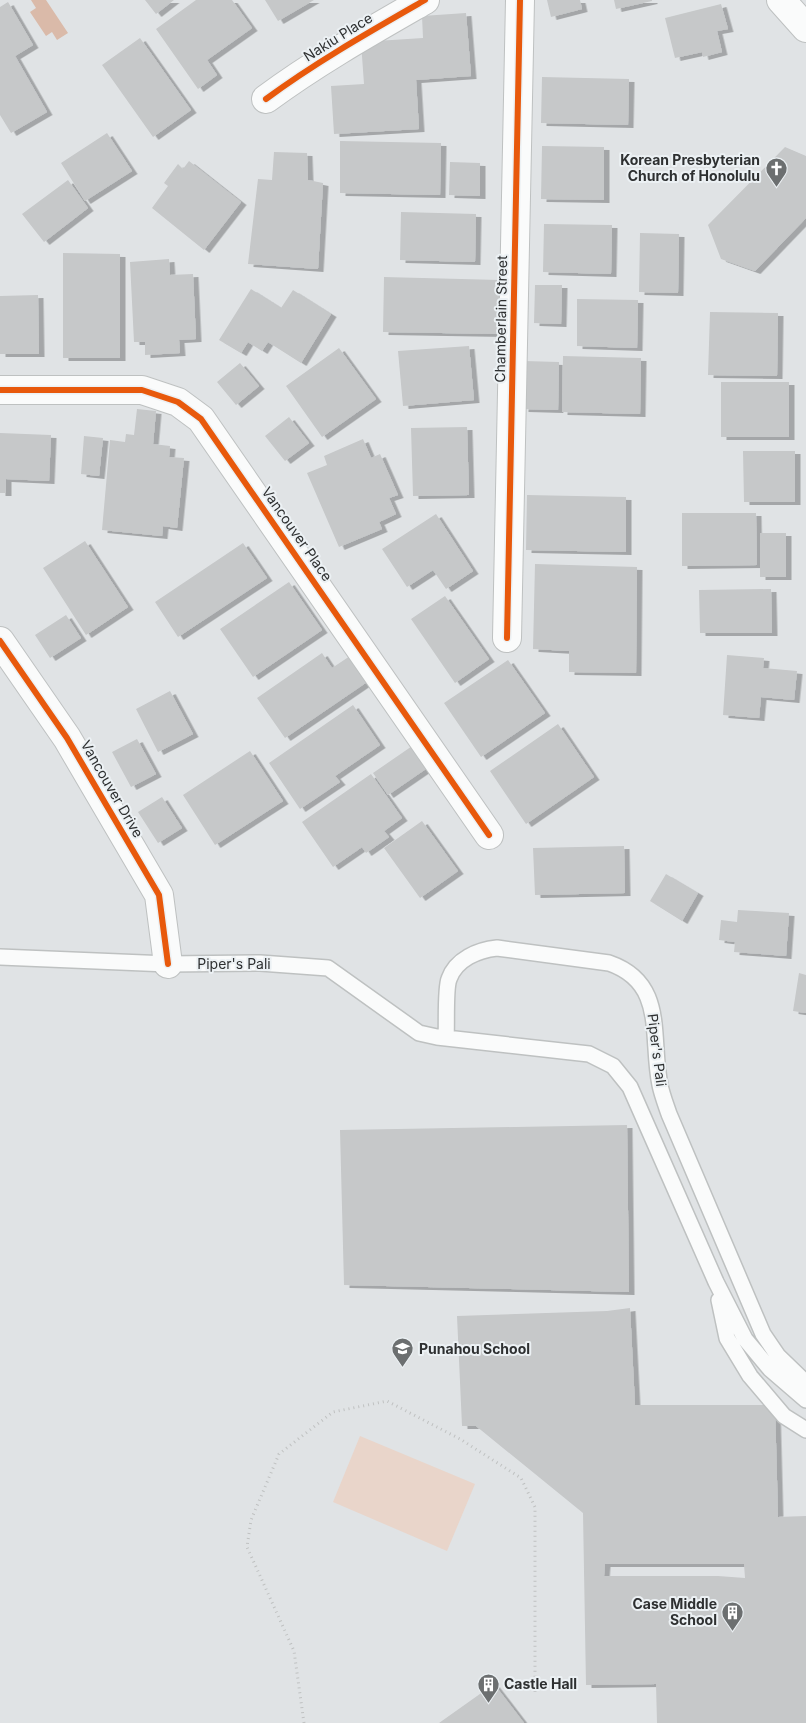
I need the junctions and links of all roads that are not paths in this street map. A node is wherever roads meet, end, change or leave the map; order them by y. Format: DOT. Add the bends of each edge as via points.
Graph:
graph roads {
  1 [pos="425,0"];
  2 [pos="520,0"];
  3 [pos="781,0"];
  4 [pos="806,28"];
  5 [pos="266,99"];
  6 [pos="0,390"];
  7 [pos="507,638"];
  8 [pos="0,641"];
  9 [pos="489,835"];
  10 [pos="0,957"];
  11 [pos="168,964"];
  12 [pos="446,1038"];
  13 [pos="716,1282"];
  14 [pos="806,1383"];
  15 [pos="806,1400"];
  16 [pos="806,1430"];
  1 -- 5 [label="street, Nakiu Place"];
  2 -- 7 [label="street, Chamberlain Street"];
  3 -- 4 [label="street"];
  6 -- 9 [label="street, Vancouver Place" via="142,390 178,402 201,419"];
  8 -- 11 [label="street, Vancouver Drive" via="67,738 159,895"];
  10 -- 11 [label="lane, Piper's Pali"];
  11 -- 12 [label="lane, Piper's Pali" via="260,963 328,968 419,1033"];
  12 -- 13 [label="lane, Piper's Pali" via="589,1054 613,1066 630,1087"];
  12 -- 14 [label="lane, Piper's Pali" via="449,979 462,961 482,950 497,948 609,963 638,980 652,1009 660,1085 673,1123 764,1334 778,1356"];
  13 -- 15 [label="lane, Piper's Pali" via="744,1339 770,1369"];
  13 -- 16 [label="lane" via="727,1338 750,1376 784,1416"];
}
